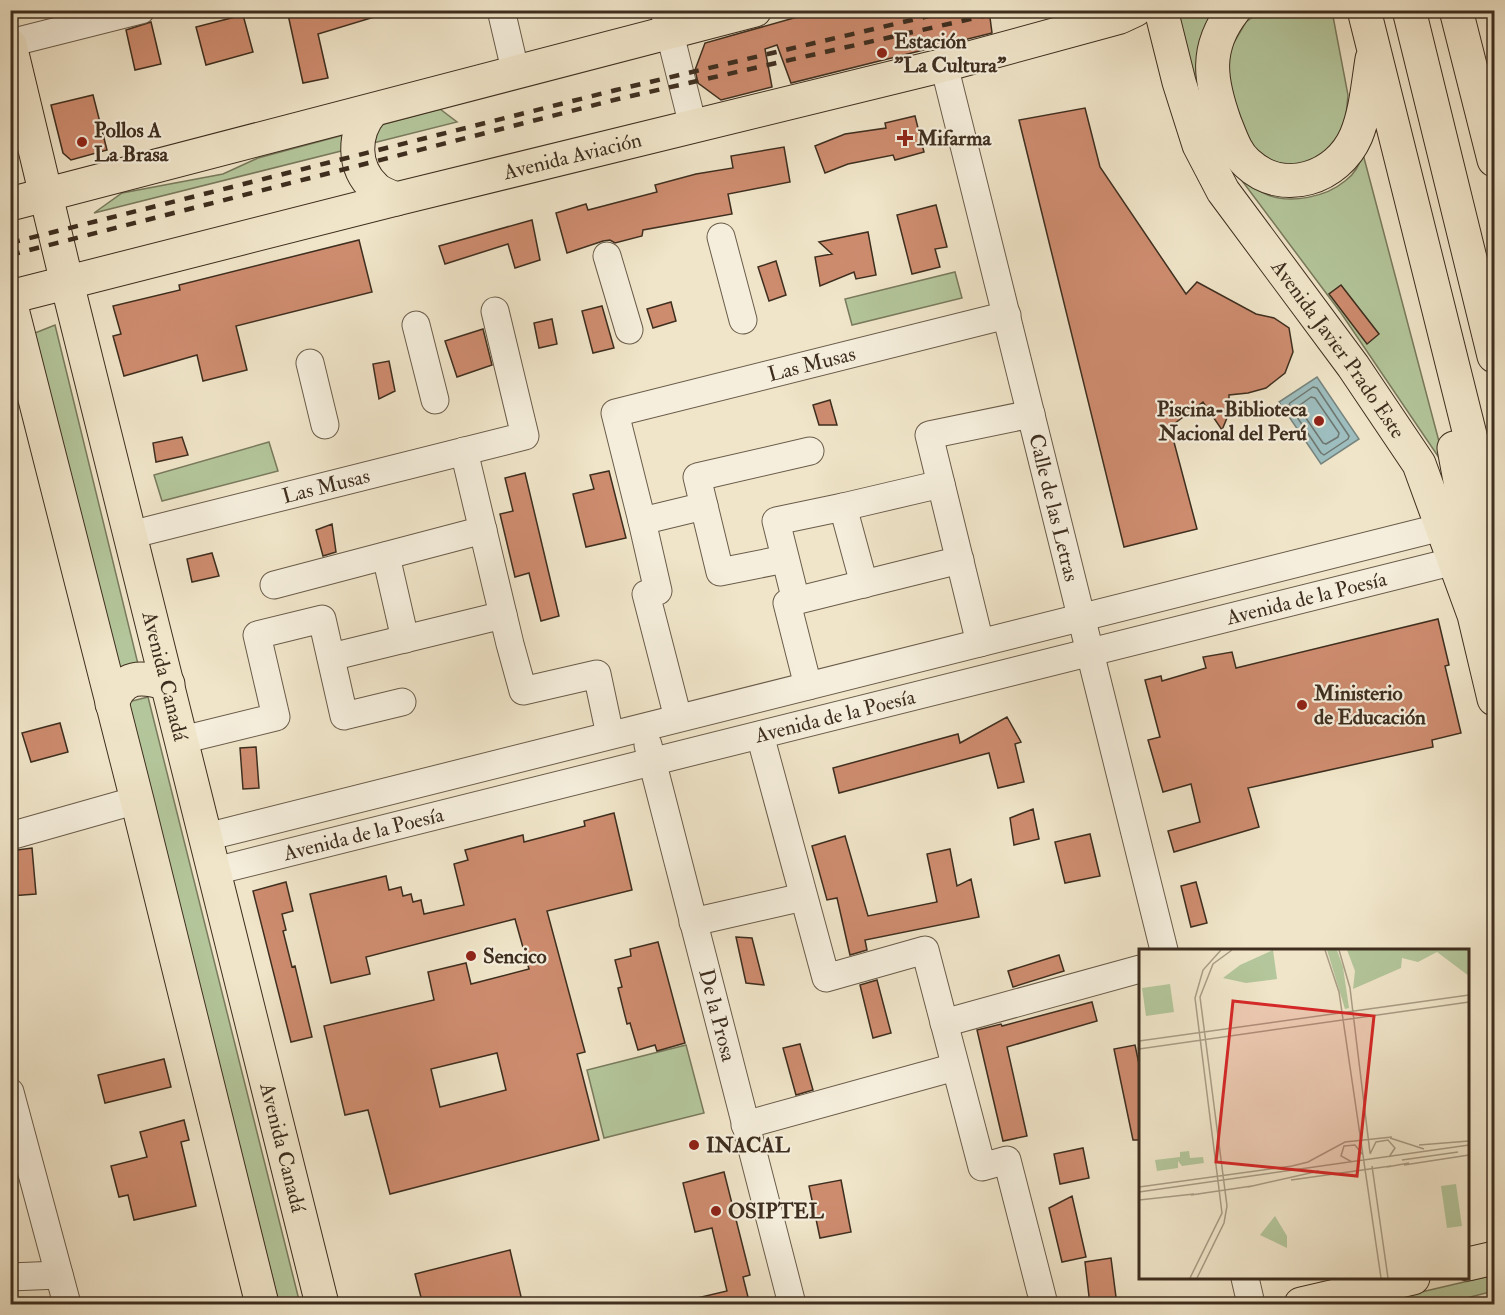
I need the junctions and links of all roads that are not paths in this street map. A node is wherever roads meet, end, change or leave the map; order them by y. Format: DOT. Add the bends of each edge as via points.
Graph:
graph roads {
  1 [pos="141,10"];
  2 [pos="501,10"];
  3 [pos="755,10"];
  4 [pos="1135,10"];
  5 [pos="1161,10"];
  6 [pos="1234,10"];
  7 [pos="1364,10"];
  8 [pos="1409,10"];
  9 [pos="1456,10"];
  10 [pos="666,22"];
  11 [pos="10,44"];
  12 [pos="1374,49"];
  13 [pos="944,65"];
  14 [pos="516,74"];
  15 [pos="372,111"];
  16 [pos="693,126"];
  17 [pos="1493,146"];
  18 [pos="47,195"];
  19 [pos="396,199"];
  20 [pos="10,204"];
  21 [pos="721,237"];
  22 [pos="607,256"];
  23 [pos="67,283"];
  24 [pos="10,299"];
  25 [pos="495,311"];
  26 [pos="1007,315"];
  27 [pos="743,320"];
  28 [pos="416,325"];
  29 [pos="1444,327"];
  30 [pos="630,330"];
  31 [pos="1494,354"];
  32 [pos="310,363"];
  33 [pos="435,400"];
  34 [pos="1031,414"];
  35 [pos="325,425"];
  36 [pos="464,451"];
  37 [pos="810,452"];
  38 [pos="941,484"];
  39 [pos="704,506"];
  40 [pos="843,507"];
  41 [pos="642,521"];
  42 [pos="1442,527"];
  43 [pos="483,530"];
  44 [pos="1494,531"];
  45 [pos="129,535"];
  46 [pos="386,555"];
  47 [pos="785,558"];
  48 [pos="960,560"];
  49 [pos="1455,561"];
  50 [pos="1236,579"];
  51 [pos="864,584"];
  52 [pos="274,585"];
  53 [pos="796,601"];
  54 [pos="1243,614"];
  55 [pos="503,615"];
  56 [pos="1081,617"];
  57 [pos="405,639"];
  58 [pos="980,642"];
  59 [pos="1090,652"];
  60 [pos="331,657"];
  61 [pos="1494,657"];
  62 [pos="168,684"];
  63 [pos="808,686"];
  64 [pos="1494,699"];
  65 [pos="402,702"];
  66 [pos="112,704"];
  67 [pos="678,718"];
  68 [pos="643,727"];
  69 [pos="610,735"];
  70 [pos="760,735"];
  71 [pos="182,740"];
  72 [pos="652,762"];
  73 [pos="137,800"];
  74 [pos="10,836"];
  75 [pos="206,837"];
  76 [pos="215,871"];
  77 [pos="803,897"];
  78 [pos="693,922"];
  79 [pos="1164,949"];
  80 [pos="1139,969"];
  81 [pos="944,1023"];
  82 [pos="955,1067"];
  83 [pos="10,1092"];
  84 [pos="745,1125"];
  85 [pos="1494,1258"];
  86 [pos="1469,1264"];
  87 [pos="59,1275"];
  88 [pos="10,1277"];
  89 [pos="1245,1279"];
  90 [pos="1409,1279"];
  91 [pos="68,1305"];
  92 [pos="262,1305"];
  93 [pos="322,1305"];
  94 [pos="792,1305"];
  95 [pos="1044,1305"];
  96 [pos="1251,1305"];
  97 [pos="1301,1305"];
  1 -- 11 [label="street"];
  2 -- 14 [label="street"];
  3 -- 10 [label="main road"];
  4 -- 13 [label="main road, Avenida Aviación"];
  5 -- 42 [label="main road, Avenida Javier Prado Este" via="1199,145 1223,191 1406,444 1419,464"];
  6 -- 12 [label="main road" via="1214,51 1212,72 1217,100 1239,154 1257,171 1280,180 1318,176 1344,155 1360,126"];
  7 -- 12 [label="main road"];
  8 -- 31 [label="main road"];
  9 -- 17 [label="main road"];
  10 -- 14 [label="main road"];
  10 -- 16 [label="street"];
  11 -- 18 [label="main road, Avenida Canadá"];
  12 -- 29 [label="main road"];
  13 -- 16 [label="main road, Avenida Aviación"];
  13 -- 26 [label="street, Calle de las Letras"];
  14 -- 15 [label="main road"];
  15 -- 18 [label="main road"];
  15 -- 19 [label="main road" via="360,131 357,146 361,169 375,188"];
  16 -- 19 [label="main road, Avenida Aviación"];
  18 -- 20 [label="main road"];
  18 -- 23 [label="main road, Avenida Canadá"];
  19 -- 23 [label="main road, Avenida Aviación"];
  21 -- 27 [label="street"];
  22 -- 30 [label="street"];
  23 -- 24 [label="main road, Avenida Aviación"];
  23 -- 45 [label="main road, Avenida Canadá"];
  24 -- 66 [label="main road"];
  25 -- 36 [label="street, Las Musas" via="525,436"];
  26 -- 34 [label="street, Calle de las Letras"];
  26 -- 41 [label="street, Las Musas" via="615,413"];
  28 -- 33 [label="street"];
  29 -- 44 [label="main road"];
  29 -- 61 [label="main road" via="1456,467"];
  32 -- 35 [label="street"];
  34 -- 38 [label="street" via="928,430"];
  34 -- 56 [label="street, Calle de las Letras"];
  36 -- 43 [label="street"];
  36 -- 45 [label="street, Las Musas"];
  37 -- 39 [label="street" via="697,477"];
  38 -- 40 [label="street"];
  38 -- 48 [label="street"];
  39 -- 41 [label="street"];
  39 -- 47 [label="street" via="720,572"];
  40 -- 47 [label="street" via="776,521"];
  40 -- 51 [label="street"];
  41 -- 67 [label="street" via="658,591 646,594"];
  42 -- 49 [label="main road, Avenida Javier Prado Este"];
  42 -- 50 [label="street, Avenida de la Poesía"];
  43 -- 46 [label="street"];
  43 -- 55 [label="street"];
  45 -- 62 [label="main road, Avenida Canadá"];
  46 -- 52 [label="street"];
  46 -- 57 [label="street"];
  47 -- 53 [label="street"];
  48 -- 51 [label="street"];
  48 -- 58 [label="street"];
  49 -- 54 [label="street, Avenida de la Poesía"];
  49 -- 64 [label="main road, Avenida Javier Prado Este" via="1474,615"];
  50 -- 54 [label="street"];
  50 -- 56 [label="street, Avenida de la Poesía"];
  51 -- 53 [label="street"];
  53 -- 63 [label="street" via="787,603"];
  54 -- 59 [label="street, Avenida de la Poesía"];
  55 -- 57 [label="street"];
  55 -- 69 [label="street" via="523,691 597,674"];
  56 -- 58 [label="street, Avenida de la Poesía"];
  56 -- 59 [label="street, Calle de las Letras"];
  57 -- 60 [label="street"];
  58 -- 63 [label="street, Avenida de la Poesía"];
  59 -- 70 [label="street, Avenida de la Poesía"];
  59 -- 79 [label="street, Calle de las Letras"];
  60 -- 65 [label="street" via="344,716"];
  60 -- 71 [label="street" via="322,619 257,635 276,717"];
  62 -- 66 [label="main road" via="149,678 129,680 117,691"];
  62 -- 71 [label="main road, Avenida Canadá"];
  63 -- 67 [label="street, Avenida de la Poesía"];
  66 -- 73 [label="main road"];
  67 -- 68 [label="street, Avenida de la Poesía"];
  68 -- 69 [label="street, Avenida de la Poesía"];
  68 -- 72 [label="street, De la Prosa"];
  69 -- 75 [label="street, Avenida de la Poesía"];
  70 -- 72 [label="street, Avenida de la Poesía"];
  70 -- 77 [label="street"];
  71 -- 75 [label="main road, Avenida Canadá"];
  72 -- 76 [label="street, Avenida de la Poesía"];
  72 -- 78 [label="street, De la Prosa"];
  73 -- 74 [label="street"];
  73 -- 92 [label="main road"];
  75 -- 76 [label="main road, Avenida Canadá"];
  76 -- 93 [label="main road, Avenida Canadá"];
  77 -- 78 [label="street"];
  77 -- 81 [label="street" via="826,978 925,950"];
  78 -- 84 [label="street, De la Prosa"];
  80 -- 81 [label="street"];
  81 -- 82 [label="street"];
  82 -- 84 [label="street"];
  82 -- 95 [label="street" via="982,1167 1007,1160"];
  83 -- 87 [label="street"];
  84 -- 94 [label="street, De la Prosa"];
  85 -- 86 [label="main road"];
  87 -- 88 [label="street"];
  87 -- 91 [label="street"];
  89 -- 96 [label="street"];
  90 -- 97 [label="main road"];
}
